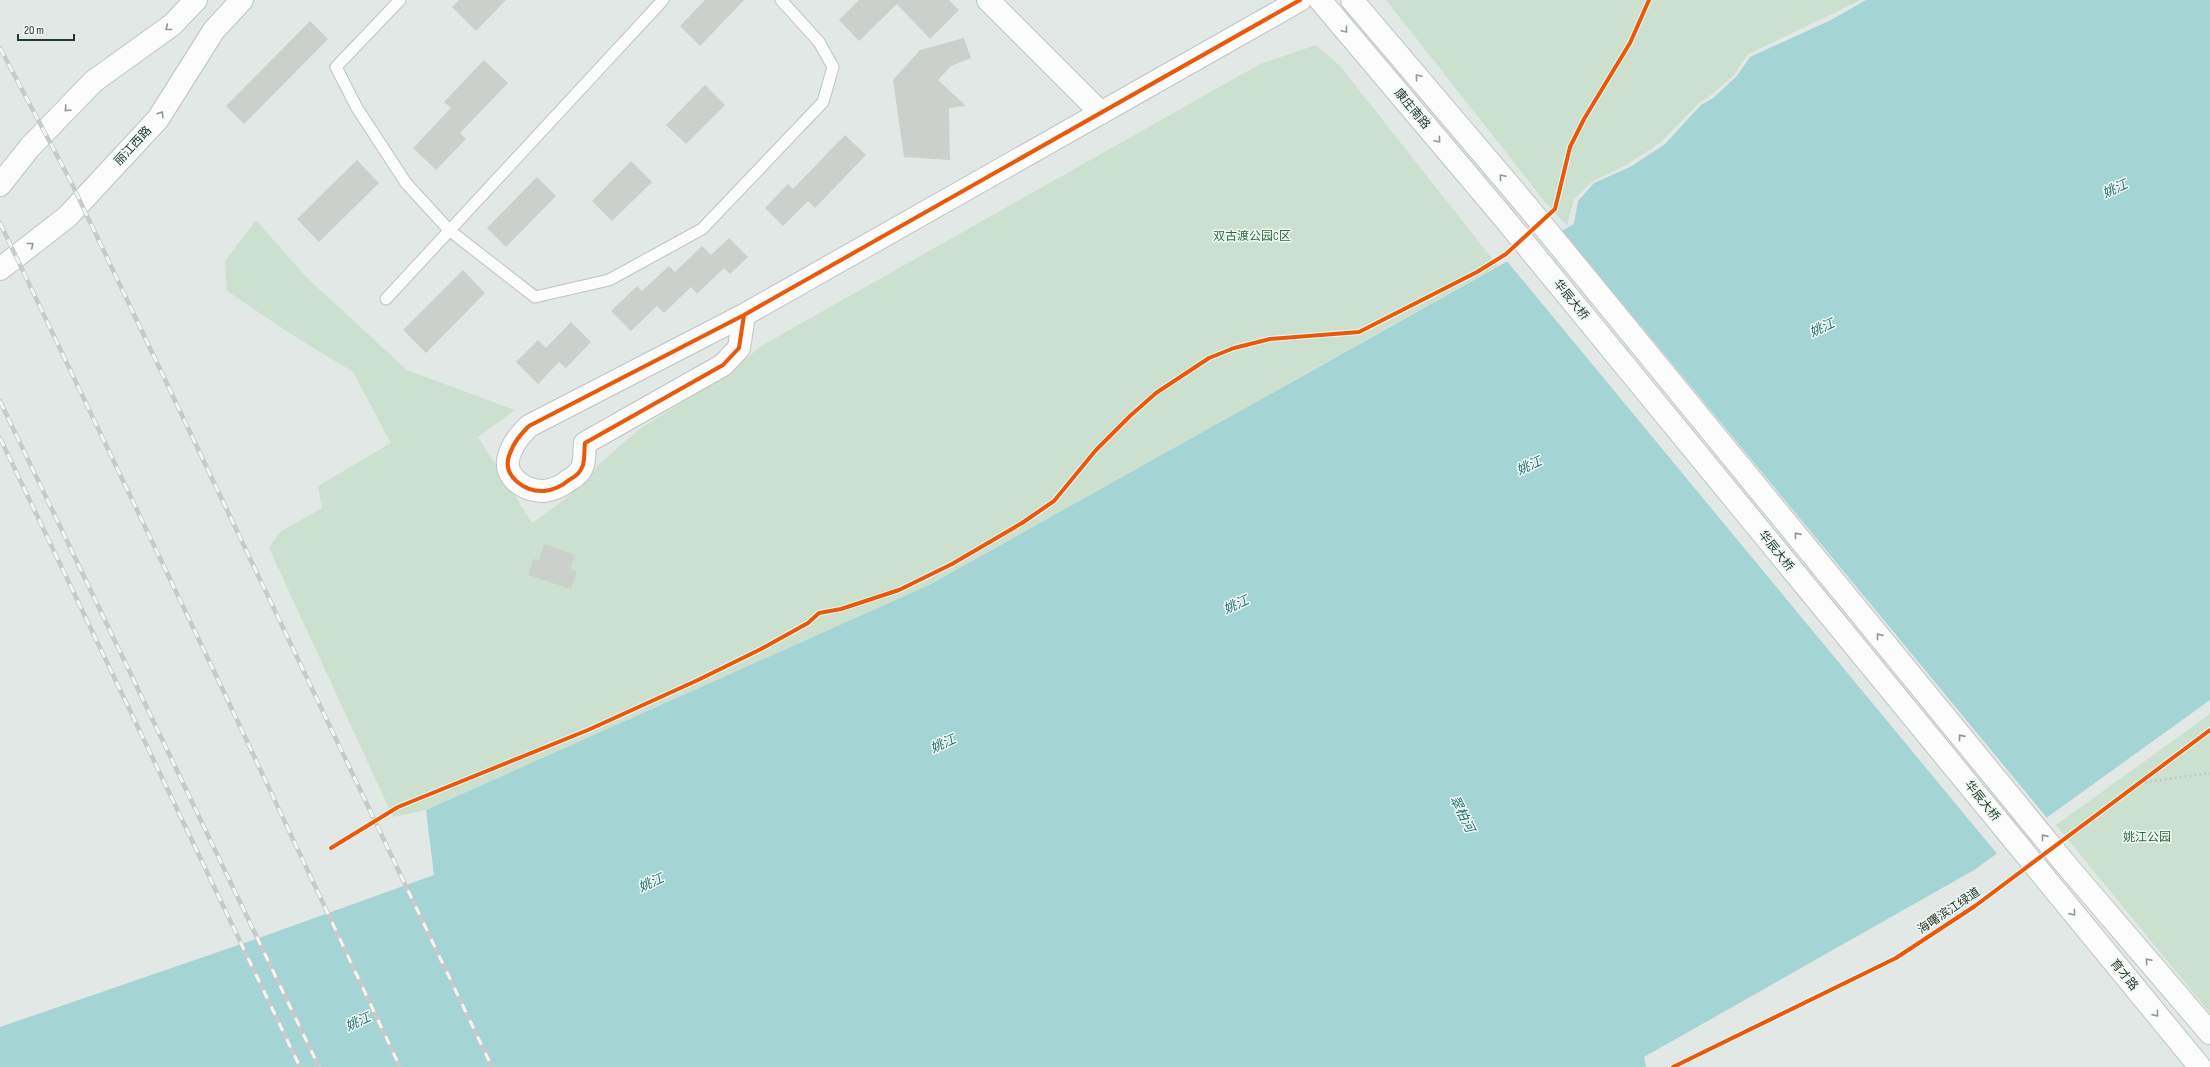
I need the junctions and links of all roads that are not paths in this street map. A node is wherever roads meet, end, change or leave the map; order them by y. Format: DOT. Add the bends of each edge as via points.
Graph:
graph roads {
  1 [pos="196,0"];
  2 [pos="242,0"];
  3 [pos="400,0"];
  4 [pos="663,0"];
  5 [pos="781,0"];
  6 [pos="988,0"];
  7 [pos="1300,0"];
  8 [pos="1320,0"];
  9 [pos="1352,0"];
  10 [pos="1101,113"];
  11 [pos="0,185"];
  12 [pos="1527,206"];
  13 [pos="1504,218"];
  14 [pos="449,230"];
  15 [pos="0,269"];
  16 [pos="386,299"];
  17 [pos="744,315"];
  18 [pos="2049,883"];
  19 [pos="2210,1033"];
  20 [pos="2200,1067"];
  1 -- 11 [label="main road, one-way" via="172,26 94,81 30,147"];
  15 -- 2 [label="main road, 丽江西路, one-way" via="67,217 158,119 214,30"];
  3 -- 14 [label="lane" via="336,67 357,108 406,183"];
  4 -- 14 [label="lane"];
  5 -- 14 [label="lane" via="819,42 833,67 823,102 702,229 610,280 535,297"];
  6 -- 10 [label="main road"];
  7 -- 10 [label="main road"];
  8 -- 13 [label="main road, 康庄南路, one-way"];
  12 -- 9 [label="main road, 康庄南路, one-way"];
  10 -- 17 [label="main road"];
  19 -- 12 [label="main road, 华辰大桥, one-way" via="2068,867"];
  13 -- 18 [label="main road, 华辰大桥"];
  14 -- 16 [label="lane"];
  17 -- 17 [label="main road" via="529,426 516,439 508,457 509,473 520,484 533,490 545,491 560,486 576,475 583,466 585,443 723,365 739,348"];
  18 -- 20 [label="main road, 育才路, one-way"];
}
